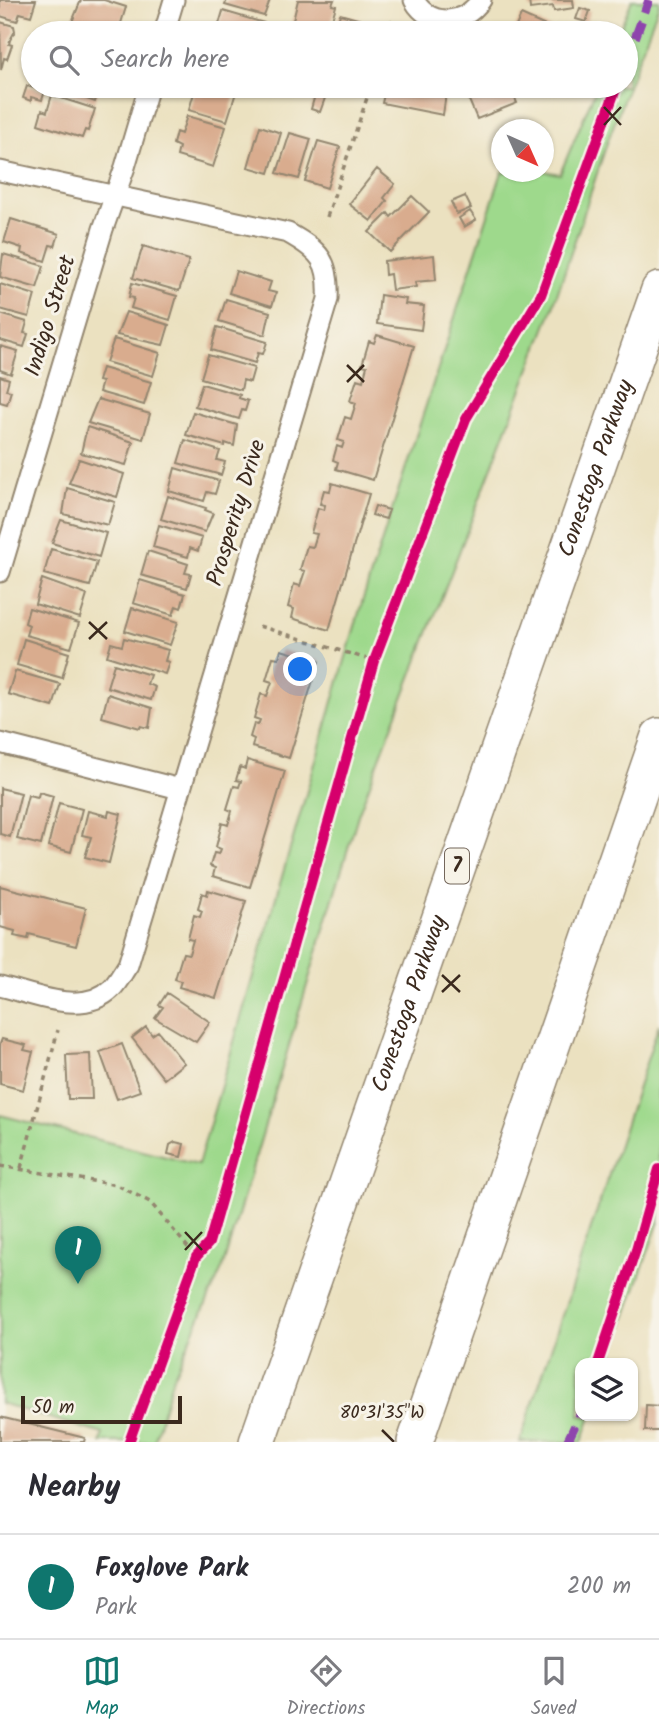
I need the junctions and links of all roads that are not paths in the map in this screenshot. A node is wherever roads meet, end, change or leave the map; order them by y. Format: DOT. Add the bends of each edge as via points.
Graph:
graph roads {
  1 [pos="174,0"];
  2 [pos="414,0"];
  3 [pos="481,0"];
  4 [pos="168,21"];
  5 [pos="145,98"];
  6 [pos="0,170"];
  7 [pos="115,195"];
  8 [pos="659,290"];
  9 [pos="0,572"];
  10 [pos="659,736"];
  11 [pos="0,743"];
  12 [pos="180,789"];
  13 [pos="0,986"];
  14 [pos="257,1442"];
  15 [pos="415,1442"];
  1 -- 4 [label="street"];
  2 -- 3 [label="street" via="438,20 462,18"];
  5 -- 7 [label="street, Indigo Street"];
  6 -- 7 [label="street, Prosperity Drive"];
  7 -- 9 [label="street, Indigo Street"];
  7 -- 12 [label="street, Prosperity Drive" via="288,233 309,245 325,262 328,283 328,299"];
  8 -- 14 [label="highway, Conestoga Parkway / 7"];
  10 -- 15 [label="highway"];
  11 -- 12 [label="street"];
  12 -- 13 [label="street, Prosperity Drive" via="128,965 112,988 92,1002 65,1002"];
}
